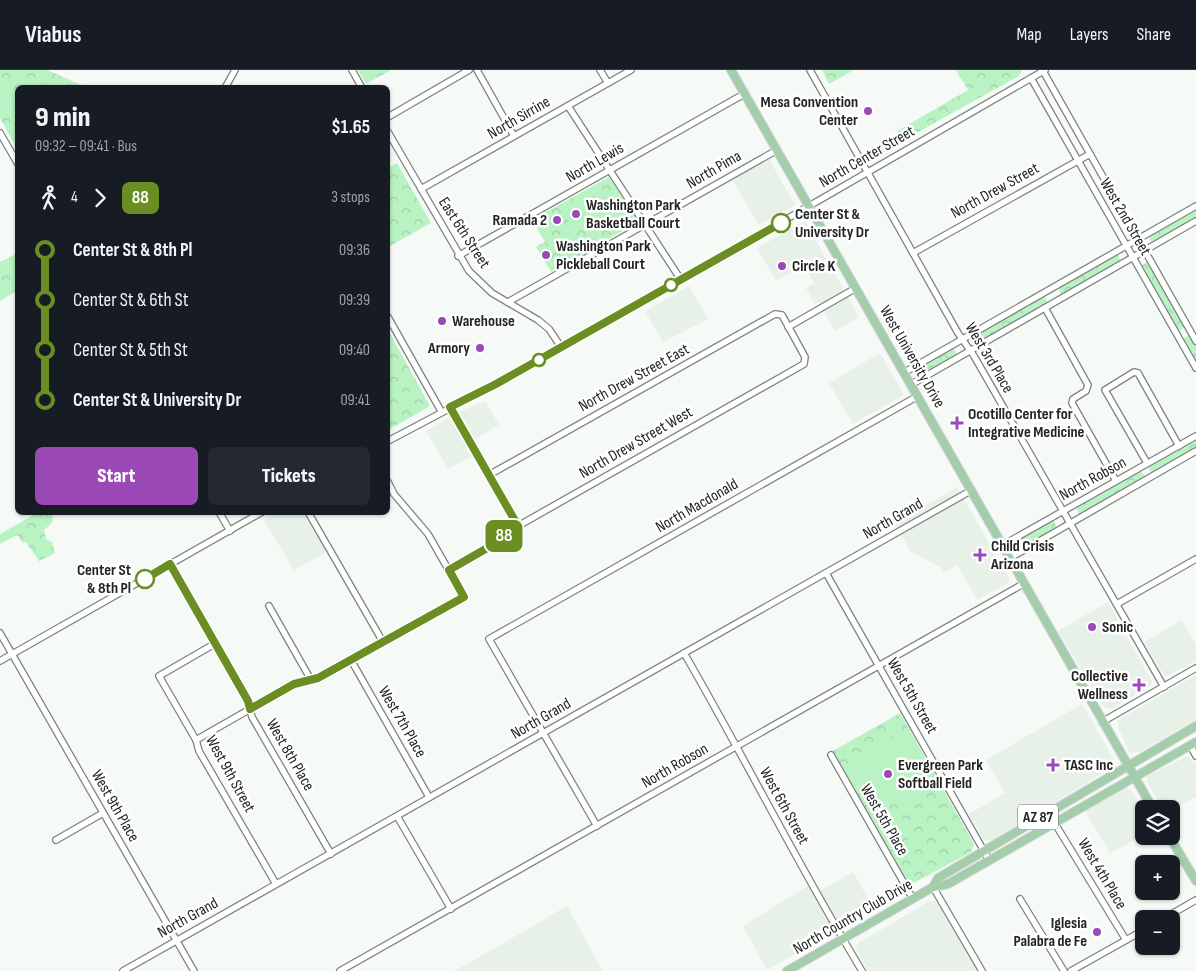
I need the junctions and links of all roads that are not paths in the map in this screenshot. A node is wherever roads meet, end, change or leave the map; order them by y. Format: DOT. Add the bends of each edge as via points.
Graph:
graph roads {
  1 [pos="235,70"];
  2 [pos="352,70"];
  3 [pos="469,70"];
  4 [pos="477,70"];
  5 [pos="600,70"];
  6 [pos="631,70"];
  7 [pos="731,70"];
  8 [pos="810,70"];
  9 [pos="1044,71"];
  10 [pos="1031,78"];
  11 [pos="608,83"];
  12 [pos="228,85"];
  13 [pos="360,85"];
  14 [pos="744,94"];
  15 [pos="568,106"];
  16 [pos="390,116"];
  17 [pos="0,133"];
  18 [pos="390,136"];
  19 [pos="514,136"];
  20 [pos="777,150"];
  21 [pos="1090,154"];
  22 [pos="15,159"];
  23 [pos="1077,161"];
  24 [pos="610,170"];
  25 [pos="868,172"];
  26 [pos="420,190"];
  27 [pos="1196,206"];
  28 [pos="810,207"];
  29 [pos="1196,221"];
  30 [pos="645,224"];
  31 [pos="1138,239"];
  32 [pos="1126,246"];
  33 [pos="1145,251"];
  34 [pos="913,252"];
  35 [pos="458,256"];
  36 [pos="1132,258"];
  37 [pos="681,280"];
  38 [pos="856,288"];
  39 [pos="1051,289"];
  40 [pos="1057,300"];
  41 [pos="508,302"];
  42 [pos="1045,308"];
  43 [pos="390,321"];
  44 [pos="788,327"];
  45 [pos="962,339"];
  46 [pos="1196,341"];
  47 [pos="560,348"];
  48 [pos="970,350"];
  49 [pos="1196,368"];
  50 [pos="904,372"];
  51 [pos="912,384"];
  52 [pos="918,396"];
  53 [pos="450,407"];
  54 [pos="441,411"];
  55 [pos="1196,436"];
  56 [pos="390,440"];
  57 [pos="1179,446"];
  58 [pos="1196,451"];
  59 [pos="1147,464"];
  60 [pos="489,475"];
  61 [pos="1116,481"];
  62 [pos="390,486"];
  63 [pos="972,490"];
  64 [pos="1062,512"];
  65 [pos="221,515"];
  66 [pos="257,515"];
  67 [pos="310,515"];
  68 [pos="1069,524"];
  69 [pos="518,526"];
  70 [pos="230,531"];
  71 [pos="1003,545"];
  72 [pos="1010,558"];
  73 [pos="1196,559"];
  74 [pos="170,564"];
  75 [pos="449,570"];
  76 [pos="826,572"];
  77 [pos="1023,584"];
  78 [pos="1117,604"];
  79 [pos="269,606"];
  80 [pos="0,633"];
  81 [pos="383,642"];
  82 [pos="216,643"];
  83 [pos="684,653"];
  84 [pos="12,654"];
  85 [pos="351,660"];
  86 [pos="0,661"];
  87 [pos="879,666"];
  88 [pos="1196,668"];
  89 [pos="311,680"];
  90 [pos="1164,687"];
  91 [pos="250,709"];
  92 [pos="1102,722"];
  93 [pos="1196,726"];
  94 [pos="544,733"];
  95 [pos="196,740"];
  96 [pos="1193,744"];
  97 [pos="737,746"];
  98 [pos="831,755"];
  99 [pos="1196,756"];
  100 [pos="1127,765"];
  101 [pos="1134,776"];
  102 [pos="429,798"];
  103 [pos="1148,800"];
  104 [pos="103,813"];
  105 [pos="396,816"];
  106 [pos="1054,822"];
  107 [pos="598,826"];
  108 [pos="56,840"];
  109 [pos="1174,845"];
  110 [pos="984,850"];
  111 [pos="330,854"];
  112 [pos="989,860"];
  113 [pos="1196,881"];
  114 [pos="276,884"];
  115 [pos="933,887"];
  116 [pos="913,899"];
  117 [pos="1020,899"];
  118 [pos="1196,900"];
  119 [pos="450,909"];
  120 [pos="1179,910"];
  121 [pos="1135,935"];
  122 [pos="843,939"];
  123 [pos="1126,940"];
  124 [pos="177,941"];
  125 [pos="123,971"];
  126 [pos="194,971"];
  127 [pos="340,971"];
  128 [pos="787,971"];
  129 [pos="862,971"];
  130 [pos="982,971"];
  131 [pos="1064,971"];
  132 [pos="1071,971"];
  1 -- 12 [label="street"];
  2 -- 13 [label="street"];
  3 -- 16 [label="street"];
  4 -- 19 [label="street"];
  5 -- 11 [label="street"];
  6 -- 11 [label="street, North Sirrine"];
  7 -- 14 [label="main road, West University Drive"];
  8 -- 25 [label="street, West 3rd Place"];
  9 -- 10 [label="street, North Center Street"];
  9 -- 21 [label="street, West 2nd Street"];
  10 -- 23 [label="street, West 2nd Street"];
  10 -- 25 [label="street, North Center Street"];
  11 -- 15 [label="street, North Sirrine"];
  14 -- 20 [label="main road, West University Drive"];
  14 -- 24 [label="street, North Lewis"];
  15 -- 19 [label="street, North Sirrine"];
  15 -- 24 [label="street"];
  17 -- 22 [label="street"];
  18 -- 26 [label="street, East 6th Street"];
  19 -- 26 [label="street, North Sirrine"];
  20 -- 28 [label="main road, West University Drive"];
  20 -- 30 [label="street, North Pima"];
  21 -- 23 [label="street, North Drew Street"];
  21 -- 31 [label="street, West 2nd Street"];
  23 -- 32 [label="street, West 2nd Street"];
  23 -- 34 [label="street, North Drew Street"];
  24 -- 30 [label="street"];
  24 -- 35 [label="street, North Lewis"];
  25 -- 28 [label="street, North Center Street"];
  25 -- 34 [label="street, West 3rd Place"];
  26 -- 35 [label="street, East 6th Street"];
  27 -- 31 [label="street"];
  28 -- 37 [label="street, North Center Street"];
  28 -- 38 [label="main road, West University Drive"];
  29 -- 33 [label="street"];
  30 -- 37 [label="street"];
  30 -- 41 [label="street, North Pima"];
  31 -- 32 [label="street"];
  31 -- 33 [label="street, West 2nd Street"];
  32 -- 36 [label="street, West 2nd Street"];
  32 -- 39 [label="street"];
  33 -- 36 [label="street"];
  33 -- 46 [label="street, West 2nd Street"];
  34 -- 45 [label="street, West 3rd Place"];
  35 -- 41 [label="street, East 6th Street" via="479,282"];
  36 -- 40 [label="street"];
  36 -- 49 [label="street, West 2nd Street"];
  37 -- 47 [label="street, North Center Street"];
  38 -- 44 [label="street"];
  38 -- 50 [label="main road, West University Drive"];
  39 -- 40 [label="street"];
  39 -- 45 [label="street"];
  40 -- 42 [label="street"];
  41 -- 47 [label="street, East 6th Street" via="549,329"];
  42 -- 48 [label="street"];
  42 -- 61 [label="street" via="1088,385 1086,391 1073,398 1072,403"];
  43 -- 54 [label="street"];
  44 -- 60 [label="street, North Drew Street East" via="782,316 775,314"];
  44 -- 69 [label="street, North Drew Street West" via="806,357 804,364"];
  45 -- 48 [label="street, West 3rd Place"];
  45 -- 50 [label="street"];
  47 -- 53 [label="street, North Center Street"];
  48 -- 51 [label="street"];
  48 -- 64 [label="street, West 3rd Place"];
  50 -- 51 [label="main road, West University Drive"];
  51 -- 52 [label="main road, West University Drive"];
  52 -- 63 [label="main road, West University Drive"];
  52 -- 94 [label="street, North Macdonald" via="490,639"];
  53 -- 54 [label="street, North Center Street"];
  53 -- 60 [label="street"];
  54 -- 56 [label="street, North Center Street"];
  55 -- 57 [label="street, North Robson"];
  57 -- 59 [label="street, North Robson"];
  57 -- 59 [label="street" via="1138,373 1134,372 1105,390"];
  58 -- 68 [label="street, North Robson"];
  59 -- 61 [label="street, North Robson"];
  60 -- 69 [label="street"];
  61 -- 64 [label="street, North Robson"];
  62 -- 75 [label="street" via="428,534"];
  63 -- 71 [label="main road, West University Drive"];
  63 -- 76 [label="street, North Grand"];
  64 -- 68 [label="street, West 3rd Place"];
  64 -- 71 [label="street, North Robson"];
  65 -- 70 [label="street"];
  66 -- 70 [label="street"];
  67 -- 81 [label="street"];
  68 -- 72 [label="street, North Robson"];
  68 -- 78 [label="street, West 3rd Place"];
  69 -- 75 [label="street, North Drew Street West" via="496,543"];
  70 -- 74 [label="street"];
  71 -- 72 [label="main road, West University Drive"];
  72 -- 77 [label="main road, West University Drive"];
  73 -- 78 [label="street"];
  74 -- 82 [label="street, West 8th Place"];
  74 -- 84 [label="street"];
  75 -- 81 [label="street" via="464,597"];
  76 -- 83 [label="street, North Grand"];
  76 -- 87 [label="street, West 5th Street"];
  77 -- 87 [label="street, North Robson"];
  77 -- 92 [label="main road, West University Drive"];
  78 -- 90 [label="street, West 3rd Place"];
  79 -- 89 [label="street"];
  80 -- 84 [label="street, West 9th Place"];
  81 -- 85 [label="street"];
  82 -- 91 [label="street, West 8th Place"];
  82 -- 95 [label="street, West 9th Street" via="159,676"];
  83 -- 94 [label="street, North Grand"];
  83 -- 97 [label="street, West 6th Street"];
  84 -- 86 [label="street"];
  84 -- 104 [label="street, West 9th Place"];
  85 -- 89 [label="street"];
  85 -- 102 [label="street, West 7th Place"];
  87 -- 97 [label="street, North Robson"];
  87 -- 110 [label="street, West 5th Street"];
  88 -- 90 [label="street"];
  89 -- 91 [label="street" via="294,684"];
  90 -- 92 [label="street"];
  91 -- 95 [label="street"];
  91 -- 111 [label="street, West 8th Place"];
  92 -- 100 [label="main road, West University Drive"];
  93 -- 100 [label="main road, North Country Club Drive / AZ 87"];
  94 -- 102 [label="street, North Grand"];
  94 -- 107 [label="street"];
  95 -- 114 [label="street, West 9th Street" via="199,751"];
  96 -- 99 [label="street"];
  96 -- 101 [label="main road, North Country Club Drive / AZ 87"];
  97 -- 107 [label="street, North Robson"];
  97 -- 122 [label="street, West 6th Street" via="761,795"];
  98 -- 116 [label="street, West 5th Place"];
  100 -- 101 [label="main road, West University Drive"];
  100 -- 110 [label="main road, North Country Club Drive / AZ 87"];
  101 -- 103 [label="main road, West University Drive"];
  101 -- 106 [label="main road, North Country Club Drive / AZ 87"];
  102 -- 105 [label="street, North Grand"];
  104 -- 108 [label="street"];
  104 -- 124 [label="street, West 9th Place"];
  105 -- 111 [label="street, North Grand"];
  105 -- 119 [label="street"];
  106 -- 112 [label="main road, North Country Club Drive / AZ 87"];
  106 -- 123 [label="street, West 4th Place"];
  107 -- 119 [label="street, North Robson"];
  109 -- 113 [label="main road"];
  110 -- 112 [label="street, West 5th Street"];
  110 -- 115 [label="main road, North Country Club Drive / AZ 87" via="938,878"];
  111 -- 114 [label="street, North Grand"];
  112 -- 115 [label="main road, North Country Club Drive / AZ 87" via="943,886"];
  114 -- 124 [label="street, North Grand"];
  115 -- 116 [label="main road, North Country Club Drive / AZ 87"];
  115 -- 130 [label="street"];
  116 -- 122 [label="main road, North Country Club Drive / AZ 87"];
  117 -- 131 [label="street"];
  118 -- 120 [label="street"];
  119 -- 127 [label="street, North Robson"];
  121 -- 123 [label="street"];
  122 -- 128 [label="main road, North Country Club Drive / AZ 87"];
  122 -- 129 [label="street, West 6th Street"];
  123 -- 132 [label="street"];
  124 -- 125 [label="street, North Grand"];
  124 -- 126 [label="street, West 9th Place"];
}
